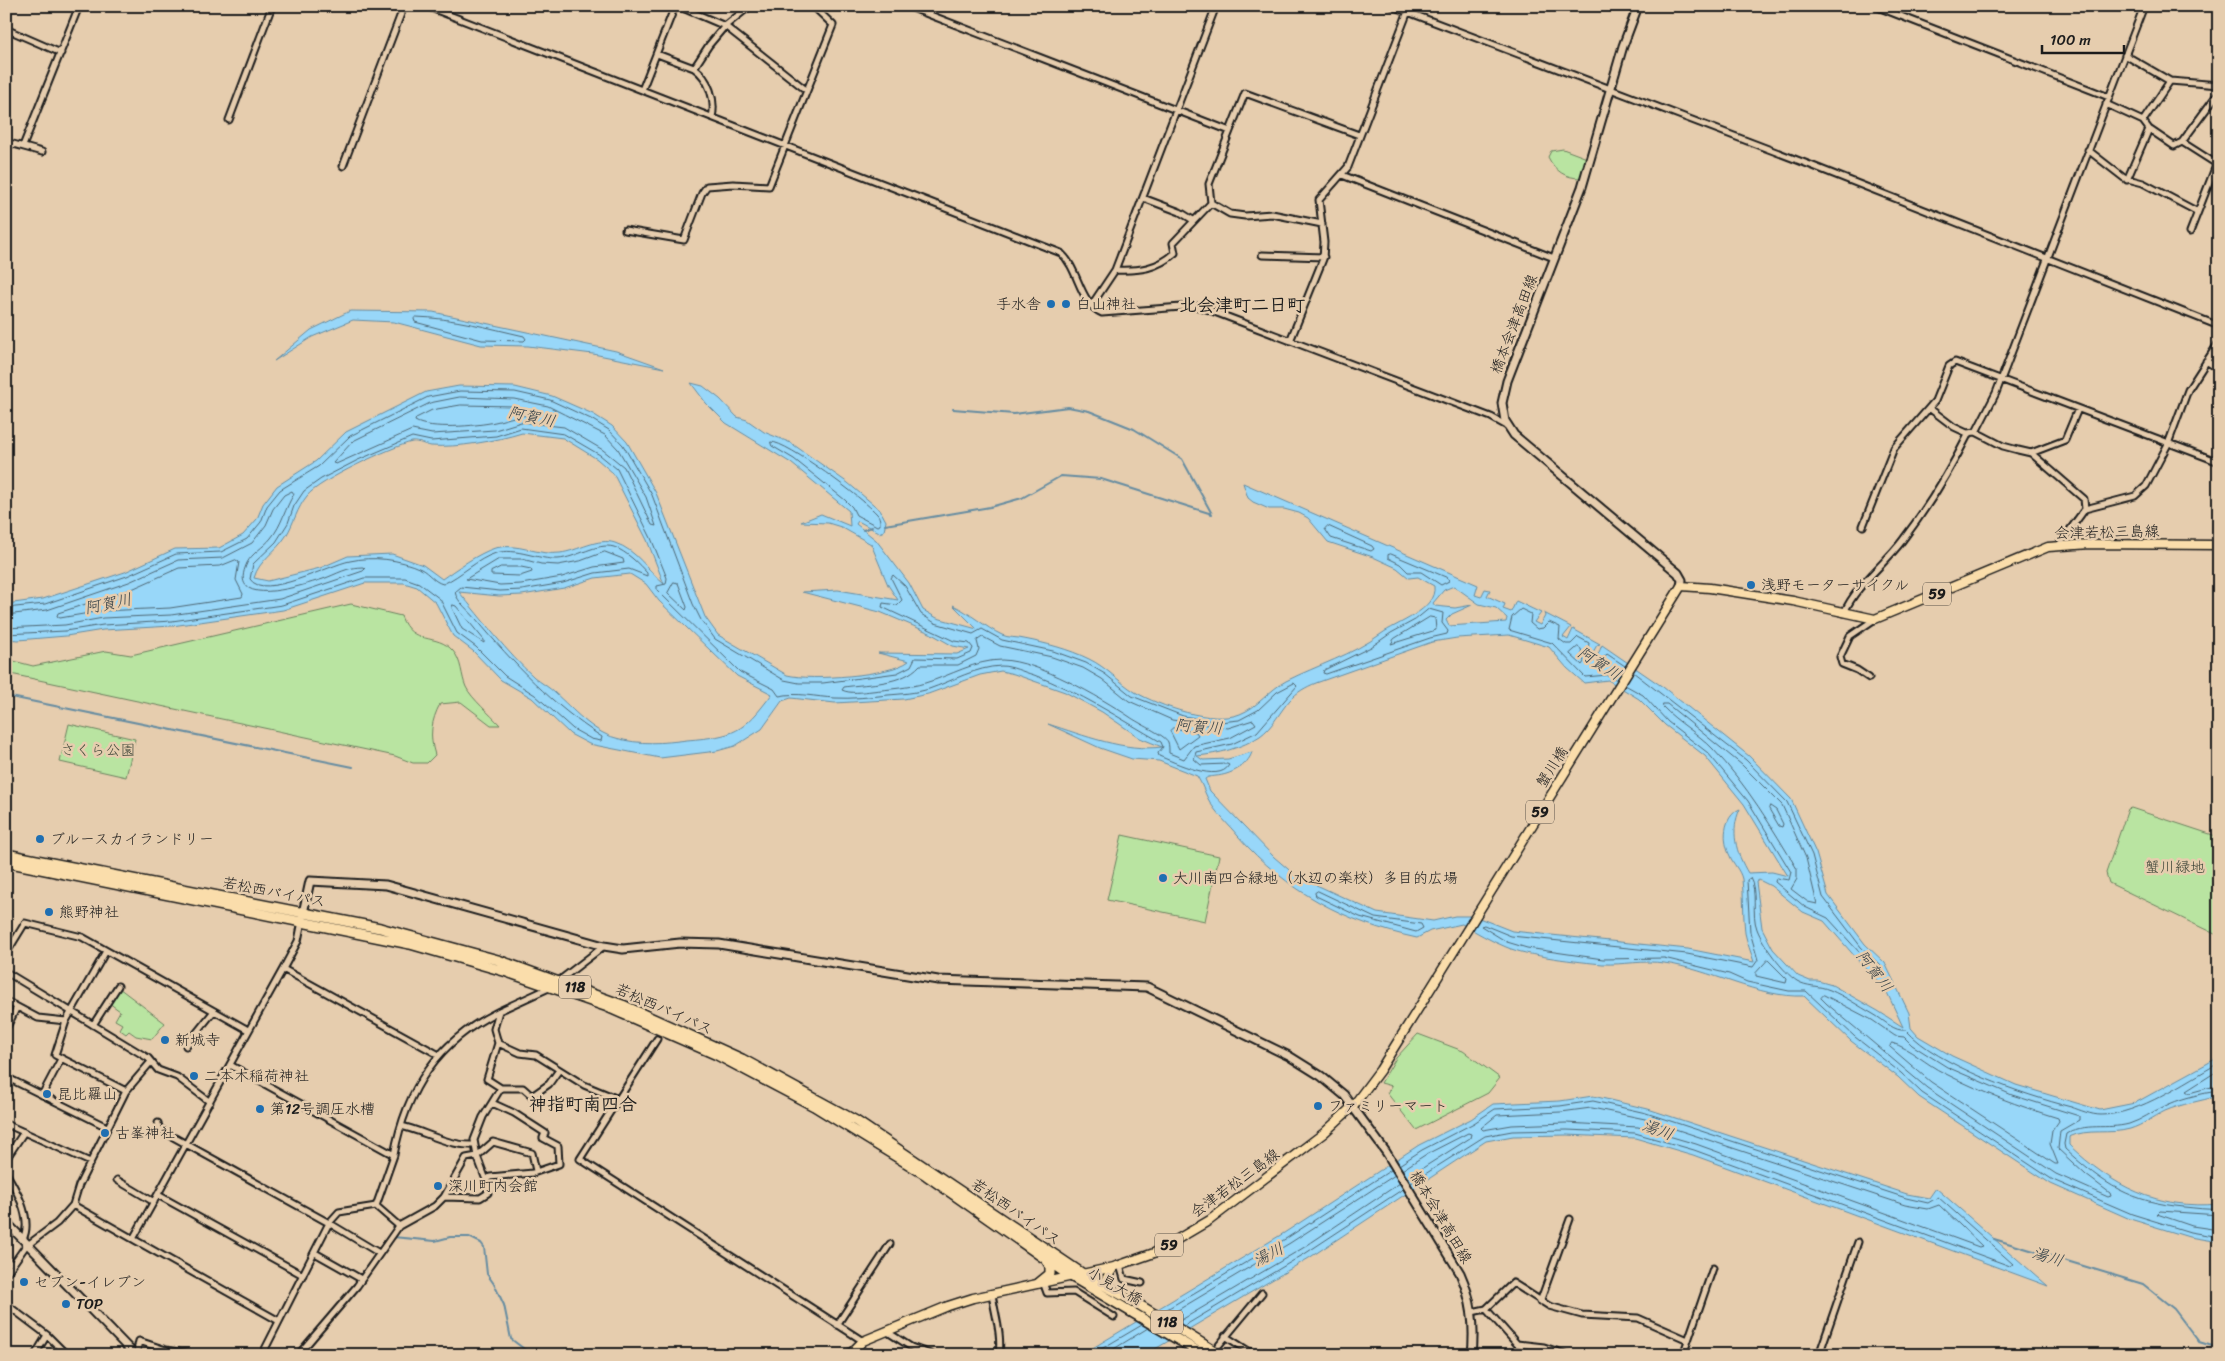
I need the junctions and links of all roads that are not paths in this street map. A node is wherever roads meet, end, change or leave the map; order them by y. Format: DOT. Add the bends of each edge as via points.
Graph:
graph roads {
  1 [pos="79,6"];
  2 [pos="272,6"];
  3 [pos="404,6"];
  4 [pos="426,6"];
  5 [pos="676,6"];
  6 [pos="750,6"];
  7 [pos="813,6"];
  8 [pos="907,6"];
  9 [pos="1216,6"];
  10 [pos="1392,6"];
  11 [pos="1638,6"];
  12 [pos="1876,6"];
  13 [pos="2144,6"];
  14 [pos="1409,9"];
  15 [pos="725,26"];
  16 [pos="6,29"];
  17 [pos="61,53"];
  18 [pos="656,54"];
  19 [pos="2125,55"];
  20 [pos="694,68"];
  21 [pos="2170,81"];
  22 [pos="2219,85"];
  23 [pos="642,90"];
  24 [pos="806,90"];
  25 [pos="1611,90"];
  26 [pos="2219,92"];
  27 [pos="2109,97"];
  28 [pos="2106,104"];
  29 [pos="1176,111"];
  30 [pos="712,118"];
  31 [pos="228,120"];
  32 [pos="2143,121"];
  33 [pos="2149,129"];
  34 [pos="1230,131"];
  35 [pos="1359,135"];
  36 [pos="6,142"];
  37 [pos="2182,142"];
  38 [pos="23,146"];
  39 [pos="786,146"];
  40 [pos="2088,150"];
  41 [pos="42,152"];
  42 [pos="2217,160"];
  43 [pos="343,166"];
  44 [pos="1342,175"];
  45 [pos="2127,180"];
  46 [pos="1143,198"];
  47 [pos="1211,203"];
  48 [pos="2196,211"];
  49 [pos="1193,220"];
  50 [pos="1322,224"];
  51 [pos="625,230"];
  52 [pos="2190,232"];
  53 [pos="1262,255"];
  54 [pos="1324,257"];
  55 [pos="1554,258"];
  56 [pos="2046,259"];
  57 [pos="1115,270"];
  58 [pos="1092,306"];
  59 [pos="2219,326"];
  60 [pos="1290,341"];
  61 [pos="2219,342"];
  62 [pos="2206,361"];
  63 [pos="2219,369"];
  64 [pos="2000,379"];
  65 [pos="1929,408"];
  66 [pos="2078,409"];
  67 [pos="1508,427"];
  68 [pos="1976,432"];
  69 [pos="1969,433"];
  70 [pos="2168,444"];
  71 [pos="2031,453"];
  72 [pos="2219,462"];
  73 [pos="2085,509"];
  74 [pos="1863,526"];
  75 [pos="2060,545"];
  76 [pos="2219,545"];
  77 [pos="1681,586"];
  78 [pos="1844,613"];
  79 [pos="1875,619"];
  80 [pos="1869,678"];
  81 [pos="6,854"];
  82 [pos="6,862"];
  83 [pos="302,916"];
  84 [pos="604,946"];
  85 [pos="106,950"];
  86 [pos="6,954"];
  87 [pos="283,969"];
  88 [pos="6,972"];
  89 [pos="555,984"];
  90 [pos="118,986"];
  91 [pos="6,1001"];
  92 [pos="17,1007"];
  93 [pos="214,1010"];
  94 [pos="72,1011"];
  95 [pos="499,1011"];
  96 [pos="1414,1015"];
  97 [pos="66,1021"];
  98 [pos="93,1024"];
  99 [pos="6,1029"];
  100 [pos="248,1030"];
  101 [pos="657,1039"];
  102 [pos="498,1044"];
  103 [pos="186,1046"];
  104 [pos="439,1055"];
  105 [pos="61,1059"];
  106 [pos="150,1063"];
  107 [pos="230,1065"];
  108 [pos="559,1070"];
  109 [pos="6,1077"];
  110 [pos="501,1088"];
  111 [pos="126,1091"];
  112 [pos="42,1095"];
  113 [pos="618,1099"];
  114 [pos="210,1102"];
  115 [pos="492,1103"];
  116 [pos="1353,1106"];
  117 [pos="158,1123"];
  118 [pos="6,1124"];
  119 [pos="401,1126"];
  120 [pos="107,1127"];
  121 [pos="24,1132"];
  122 [pos="187,1144"];
  123 [pos="473,1145"];
  124 [pos="394,1155"];
  125 [pos="477,1156"];
  126 [pos="6,1159"];
  127 [pos="90,1162"];
  128 [pos="536,1171"];
  129 [pos="6,1173"];
  130 [pos="117,1180"];
  131 [pos="486,1180"];
  132 [pos="158,1195"];
  133 [pos="444,1197"];
  134 [pos="154,1202"];
  135 [pos="73,1205"];
  136 [pos="376,1206"];
  137 [pos="1570,1218"];
  138 [pos="6,1222"];
  139 [pos="329,1222"];
  140 [pos="399,1226"];
  141 [pos="23,1239"];
  142 [pos="133,1239"];
  143 [pos="1858,1242"];
  144 [pos="890,1244"];
  145 [pos="28,1245"];
  146 [pos="315,1253"];
  147 [pos="379,1253"];
  148 [pos="6,1261"];
  149 [pos="1047,1261"];
  150 [pos="13,1264"];
  151 [pos="1117,1266"];
  152 [pos="1713,1268"];
  153 [pos="6,1274"];
  154 [pos="1083,1274"];
  155 [pos="303,1275"];
  156 [pos="1071,1276"];
  157 [pos="361,1279"];
  158 [pos="1041,1282"];
  159 [pos="1142,1283"];
  160 [pos="1108,1288"];
  161 [pos="1262,1293"];
  162 [pos="992,1294"];
  163 [pos="1540,1302"];
  164 [pos="6,1304"];
  165 [pos="1131,1305"];
  166 [pos="1486,1309"];
  167 [pos="1472,1312"];
  168 [pos="1114,1317"];
  169 [pos="279,1320"];
  170 [pos="837,1325"];
  171 [pos="885,1330"];
  172 [pos="48,1335"];
  173 [pos="1225,1336"];
  174 [pos="1688,1340"];
  175 [pos="863,1341"];
  176 [pos="1219,1345"];
  177 [pos="1200,1350"];
  178 [pos="1567,1354"];
  179 [pos="1684,1354"];
  180 [pos="35,1355"];
  181 [pos="67,1355"];
  182 [pos="135,1355"];
  183 [pos="195,1355"];
  184 [pos="262,1355"];
  185 [pos="298,1355"];
  186 [pos="849,1355"];
  187 [pos="932,1355"];
  188 [pos="999,1355"];
  189 [pos="1221,1355"];
  190 [pos="1255,1355"];
  191 [pos="1472,1355"];
  192 [pos="1690,1355"];
  193 [pos="1818,1355"];
  1 -- 17 [label="street"];
  2 -- 31 [label="street"];
  3 -- 43 [label="street"];
  4 -- 23 [label="street"];
  5 -- 15 [label="street"];
  5 -- 18 [label="street"];
  6 -- 15 [label="street"];
  7 -- 24 [label="street" via="833,25"];
  8 -- 29 [label="street"];
  9 -- 29 [label="street"];
  10 -- 14 [label="street"];
  11 -- 25 [label="street, 橋本会津高田線"];
  12 -- 27 [label="street"];
  13 -- 19 [label="street"];
  14 -- 25 [label="street"];
  14 -- 35 [label="street"];
  15 -- 20 [label="street"];
  15 -- 24 [label="street"];
  16 -- 17 [label="street"];
  17 -- 38 [label="street"];
  18 -- 20 [label="street"];
  18 -- 23 [label="street"];
  19 -- 21 [label="street"];
  19 -- 27 [label="street"];
  20 -- 30 [label="street" via="706,82 712,96"];
  21 -- 22 [label="street"];
  21 -- 32 [label="street"];
  23 -- 30 [label="street"];
  24 -- 39 [label="street"];
  25 -- 55 [label="street, 橋本会津高田線" via="1582,187"];
  25 -- 56 [label="street"];
  26 -- 37 [label="street"];
  27 -- 28 [label="street"];
  28 -- 32 [label="street"];
  28 -- 40 [label="street"];
  29 -- 34 [label="street"];
  29 -- 46 [label="street"];
  30 -- 39 [label="street"];
  32 -- 33 [label="street"];
  33 -- 37 [label="street" via="2174,146"];
  33 -- 45 [label="street"];
  34 -- 35 [label="street" via="1245,92"];
  34 -- 47 [label="street" via="1208,188"];
  35 -- 44 [label="street"];
  36 -- 38 [label="street"];
  37 -- 42 [label="street"];
  38 -- 41 [label="street"];
  39 -- 51 [label="street" via="768,187 733,184 704,187 684,240"];
  39 -- 58 [label="street" via="1061,253"];
  40 -- 45 [label="street"];
  40 -- 56 [label="street"];
  42 -- 48 [label="street"];
  44 -- 50 [label="street" via="1320,200"];
  44 -- 55 [label="street"];
  45 -- 48 [label="street" via="2143,183"];
  46 -- 49 [label="street"];
  46 -- 57 [label="street"];
  47 -- 49 [label="street"];
  47 -- 50 [label="street" via="1230,214 1272,214"];
  48 -- 52 [label="street"];
  49 -- 57 [label="street" via="1173,243 1175,253 1158,266 1143,270"];
  50 -- 54 [label="street"];
  53 -- 54 [label="street"];
  54 -- 60 [label="street"];
  55 -- 67 [label="street, 橋本会津高田線" via="1505,388 1502,403"];
  56 -- 59 [label="street"];
  56 -- 64 [label="street"];
  57 -- 58 [label="street"];
  58 -- 60 [label="street" via="1106,313 1195,306"];
  60 -- 67 [label="street" via="1491,417"];
  61 -- 62 [label="street"];
  62 -- 63 [label="street"];
  62 -- 70 [label="street" via="2188,390"];
  64 -- 65 [label="street" via="1955,362 1949,366"];
  64 -- 66 [label="street"];
  64 -- 68 [label="street" via="1991,406"];
  65 -- 69 [label="street" via="1948,423"];
  65 -- 74 [label="street" via="1894,448"];
  66 -- 70 [label="street"];
  66 -- 71 [label="street" via="2065,440"];
  67 -- 77 [label="street, 橋本会津高田線" via="1522,443 1678,574"];
  68 -- 69 [label="street"];
  68 -- 71 [label="street" via="2004,446"];
  69 -- 78 [label="street" via="1934,497"];
  70 -- 72 [label="street"];
  70 -- 73 [label="street" via="2142,491 2119,501"];
  71 -- 73 [label="street" via="2084,499"];
  73 -- 75 [label="street"];
  75 -- 76 [label="main road, 会津若松三島線 / 59"];
  75 -- 79 [label="main road, 会津若松三島線 / 59" via="2032,552"];
  77 -- 78 [label="main road" via="1793,601"];
  77 -- 96 [label="main road, 蟹川橋 / 59"];
  78 -- 79 [label="main road"];
  79 -- 80 [label="street" via="1850,636 1840,657 1842,664"];
  81 -- 83 [label="highway, 若松西バイパス / 118"];
  82 -- 83 [label="highway, 若松西バイパス / 118"];
  83 -- 84 [label="street, 橋本会津高田線" via="310,881 386,885"];
  83 -- 87 [label="street" via="298,941"];
  83 -- 89 [label="highway, 若松西バイパス / 118"];
  84 -- 89 [label="street"];
  84 -- 116 [label="street, 橋本会津高田線" via="623,949 680,943 719,944 938,980 1147,987 1290,1056 1330,1082"];
  85 -- 86 [label="street" via="82,937 26,923"];
  85 -- 93 [label="street"];
  85 -- 94 [label="street"];
  87 -- 100 [label="street"];
  87 -- 104 [label="street"];
  88 -- 94 [label="street"];
  89 -- 95 [label="street"];
  89 -- 149 [label="highway, 若松西バイパス / 118" via="670,1033 777,1086 893,1154"];
  89 -- 154 [label="highway, 若松西バイパス / 118" via="691,1035 819,1100 940,1176"];
  90 -- 98 [label="street"];
  91 -- 92 [label="street"];
  92 -- 97 [label="street" via="43,1020"];
  92 -- 99 [label="street"];
  93 -- 100 [label="street"];
  93 -- 103 [label="street"];
  94 -- 97 [label="street"];
  94 -- 98 [label="street"];
  95 -- 102 [label="street" via="494,1029"];
  95 -- 104 [label="street" via="468,1028"];
  96 -- 116 [label="main road, 会津若松三島線 / 59"];
  97 -- 105 [label="street" via="55,1055"];
  98 -- 106 [label="street" via="148,1058"];
  100 -- 107 [label="street"];
  101 -- 113 [label="street"];
  102 -- 108 [label="street" via="520,1053 536,1055"];
  102 -- 110 [label="street" via="487,1079"];
  104 -- 119 [label="street" via="419,1080"];
  105 -- 111 [label="street"];
  105 -- 112 [label="street"];
  106 -- 111 [label="street"];
  106 -- 114 [label="street" via="158,1070 177,1077"];
  107 -- 114 [label="street"];
  107 -- 124 [label="street"];
  108 -- 110 [label="street" via="549,1084 532,1096 523,1088"];
  108 -- 113 [label="street"];
  109 -- 112 [label="street"];
  110 -- 115 [label="street"];
  111 -- 120 [label="street"];
  112 -- 120 [label="street"];
  113 -- 170 [label="street" via="580,1159"];
  114 -- 122 [label="street"];
  115 -- 123 [label="street"];
  115 -- 128 [label="street" via="526,1120 545,1133 547,1141 558,1146 559,1164"];
  116 -- 151 [label="main road, 会津若松三島線 / 59" via="1324,1133 1210,1220 1154,1253"];
  116 -- 167 [label="street, 橋本会津高田線" via="1386,1152 1460,1273"];
  117 -- 122 [label="street" via="159,1128"];
  118 -- 121 [label="street"];
  119 -- 123 [label="street" via="453,1143"];
  119 -- 124 [label="street"];
  120 -- 127 [label="street"];
  121 -- 126 [label="street"];
  121 -- 127 [label="street"];
  122 -- 132 [label="street"];
  122 -- 139 [label="street"];
  123 -- 125 [label="street"];
  124 -- 136 [label="street"];
  125 -- 128 [label="street" via="493,1142 532,1152"];
  125 -- 131 [label="street"];
  125 -- 133 [label="street" via="466,1158"];
  127 -- 135 [label="street" via="78,1185"];
  128 -- 131 [label="street"];
  129 -- 141 [label="street" via="22,1207"];
  130 -- 134 [label="street"];
  131 -- 133 [label="street" via="488,1193 485,1197"];
  132 -- 134 [label="street"];
  132 -- 155 [label="street"];
  133 -- 140 [label="street" via="435,1206"];
  134 -- 142 [label="street"];
  135 -- 142 [label="street"];
  135 -- 145 [label="street" via="57,1223"];
  136 -- 139 [label="street" via="340,1212"];
  136 -- 140 [label="street"];
  137 -- 163 [label="street"];
  138 -- 141 [label="street"];
  139 -- 146 [label="street"];
  139 -- 147 [label="street"];
  140 -- 147 [label="street"];
  141 -- 145 [label="street"];
  142 -- 169 [label="street"];
  143 -- 193 [label="street"];
  144 -- 170 [label="street"];
  145 -- 150 [label="street"];
  145 -- 182 [label="street"];
  146 -- 155 [label="street"];
  146 -- 157 [label="street"];
  147 -- 157 [label="street"];
  148 -- 150 [label="street"];
  149 -- 156 [label="highway, 若松西バイパス / 118"];
  149 -- 158 [label="highway" via="1050,1274"];
  150 -- 153 [label="street"];
  151 -- 154 [label="main road, 会津若松三島線 / 59"];
  151 -- 159 [label="street" via="1124,1279"];
  151 -- 160 [label="main road" via="1106,1279"];
  152 -- 174 [label="street"];
  154 -- 156 [label="main road, 会津若松三島線 / 59"];
  154 -- 160 [label="highway, 小見大橋 / 118"];
  155 -- 169 [label="street"];
  156 -- 158 [label="main road, 会津若松三島線 / 59"];
  156 -- 165 [label="highway, 小見大橋 / 118"];
  157 -- 185 [label="street"];
  158 -- 162 [label="main road, 会津若松三島線 / 59"];
  158 -- 168 [label="street" via="1049,1294 1074,1292"];
  160 -- 165 [label="highway, 小見大橋 / 118"];
  161 -- 173 [label="street"];
  162 -- 171 [label="main road, 会津若松三島線 / 59" via="948,1306"];
  162 -- 188 [label="street" via="996,1329 1001,1338"];
  163 -- 166 [label="street" via="1513,1283"];
  163 -- 174 [label="street" via="1582,1315 1638,1318"];
  164 -- 172 [label="street"];
  165 -- 177 [label="highway, 小見大橋 / 118"];
  166 -- 167 [label="street"];
  166 -- 178 [label="street" via="1517,1344"];
  167 -- 191 [label="street, 橋本会津高田線"];
  169 -- 184 [label="street"];
  170 -- 175 [label="street"];
  171 -- 175 [label="main road, 会津若松三島線 / 59"];
  171 -- 187 [label="street" via="911,1347"];
  172 -- 180 [label="street"];
  172 -- 181 [label="street"];
  173 -- 176 [label="street"];
  173 -- 190 [label="street"];
  174 -- 179 [label="street"];
  175 -- 186 [label="main road, 会津若松三島線 / 59"];
  177 -- 189 [label="highway, 118"];
  179 -- 192 [label="street"];
  182 -- 183 [label="street" via="139,1341"];
}
